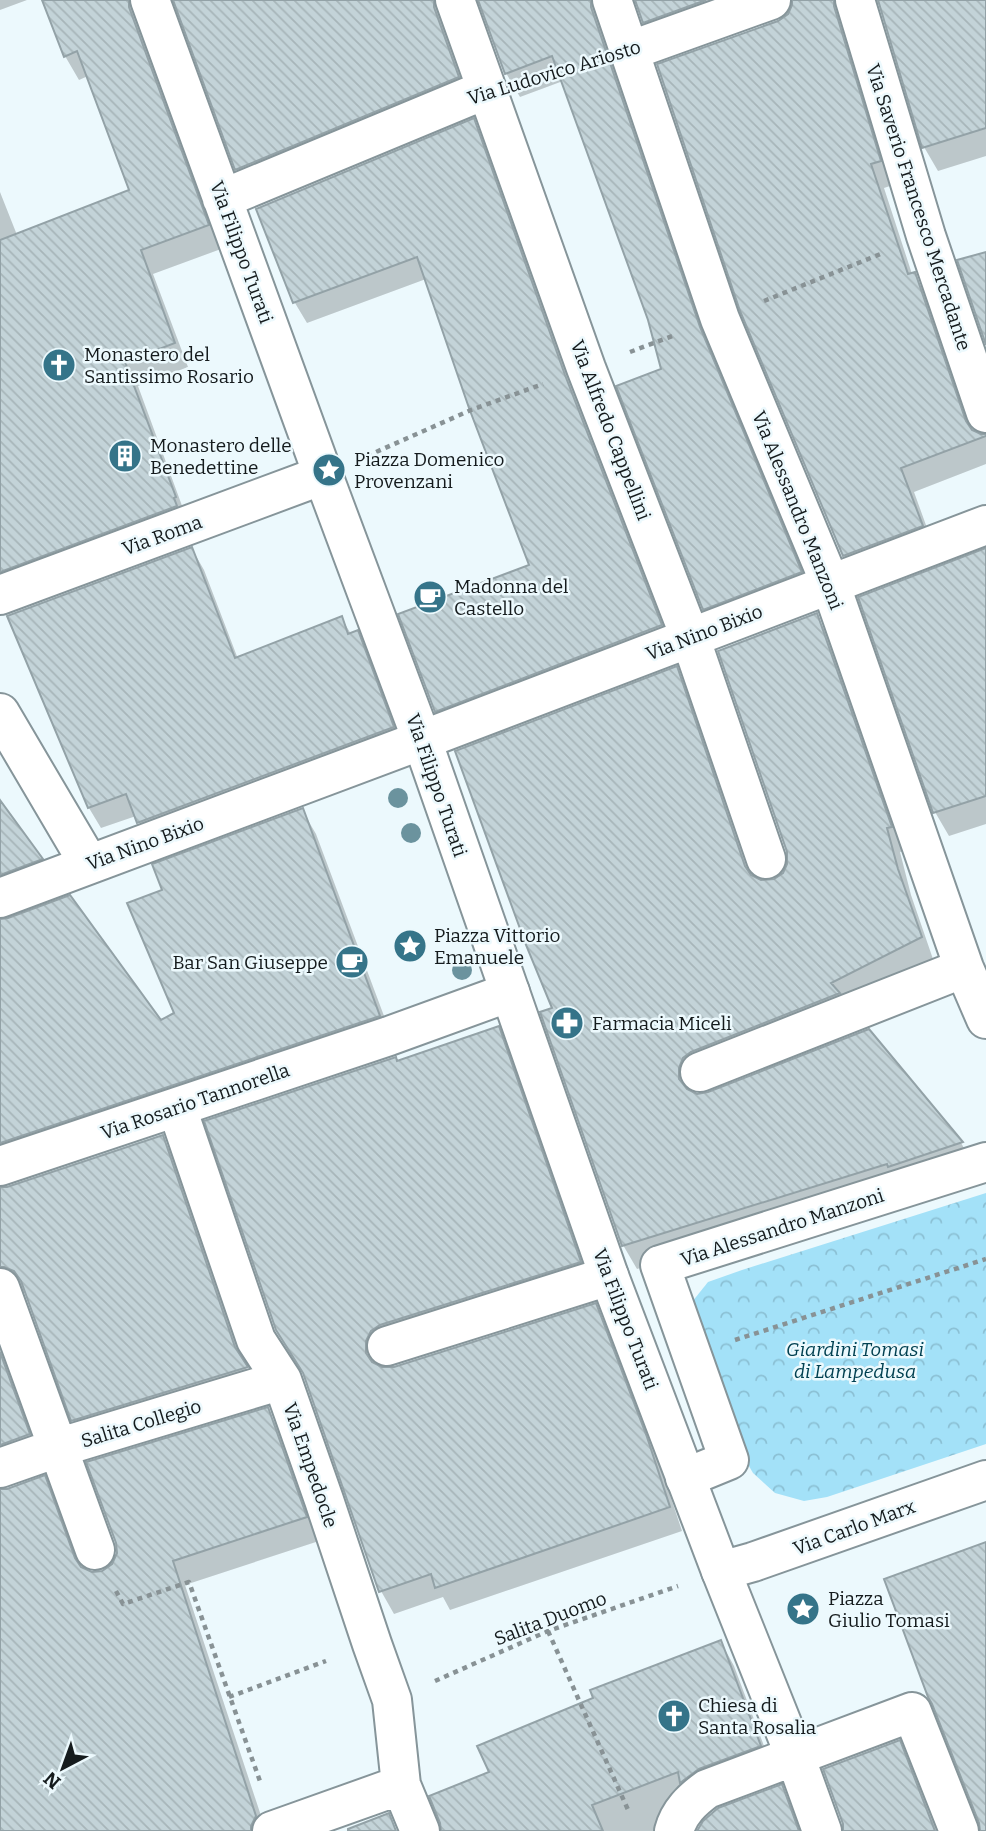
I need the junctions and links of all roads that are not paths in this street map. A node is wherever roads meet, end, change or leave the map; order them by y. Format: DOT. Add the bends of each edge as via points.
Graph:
graph roads {
  1 [pos="150,0"];
  2 [pos="455,0"];
  3 [pos="612,0"];
  4 [pos="771,0"];
  5 [pos="855,0"];
  6 [pos="629,51"];
  7 [pos="487,89"];
  8 [pos="222,199"];
  9 [pos="986,412"];
  10 [pos="323,475"];
  11 [pos="986,525"];
  12 [pos="830,583"];
  13 [pos="0,595"];
  14 [pos="690,637"];
  15 [pos="0,713"];
  16 [pos="422,740"];
  17 [pos="766,859"];
  18 [pos="89,864"];
  19 [pos="0,898"];
  20 [pos="964,968"];
  21 [pos="510,992"];
  22 [pos="986,1019"];
  23 [pos="700,1072"];
  24 [pos="177,1108"];
  25 [pos="986,1162"];
  26 [pos="0,1166"];
  27 [pos="609,1276"];
  28 [pos="0,1289"];
  29 [pos="387,1346"];
  30 [pos="282,1380"];
  31 [pos="57,1448"];
  32 [pos="0,1468"];
  33 [pos="685,1478"];
  34 [pos="986,1480"];
  35 [pos="95,1550"];
  36 [pos="721,1570"];
  37 [pos="795,1756"];
  38 [pos="401,1785"];
  39 [pos="273,1830"];
  40 [pos="420,1831"];
  41 [pos="674,1831"];
  42 [pos="822,1831"];
  43 [pos="959,1831"];
  1 -- 8 [label="street, Via Filippo Turati"];
  2 -- 7 [label="street, Via Alfredo Cappellini"];
  3 -- 6 [label="street, Via Alessandro Manzoni"];
  4 -- 6 [label="street, Via Ludovico Ariosto"];
  5 -- 9 [label="street, Via Saverio Francesco Mercadante" via="926,236"];
  6 -- 12 [label="street, Via Alessandro Manzoni" via="720,319"];
  7 -- 8 [label="street, Via Ludovico Ariosto"];
  7 -- 14 [label="street, Via Alfredo Cappellini" via="586,368"];
  8 -- 10 [label="street, Via Filippo Turati"];
  10 -- 13 [label="street, Via Roma"];
  10 -- 16 [label="street, Via Filippo Turati"];
  11 -- 12 [label="street, Via Nino Bixio"];
  12 -- 14 [label="street, Via Nino Bixio"];
  12 -- 20 [label="street, Via Alessandro Manzoni"];
  14 -- 16 [label="street, Via Nino Bixio"];
  14 -- 17 [label="street, Via Alfredo Cappellini"];
  15 -- 18 [label="street"];
  16 -- 18 [label="street, Via Nino Bixio"];
  16 -- 21 [label="street, Via Filippo Turati"];
  18 -- 19 [label="street, Via Nino Bixio"];
  20 -- 22 [label="street, Via Alessandro Manzoni"];
  20 -- 23 [label="street"];
  21 -- 24 [label="street, Via Rosario Tannorella"];
  21 -- 27 [label="street, Via Filippo Turati"];
  24 -- 26 [label="street, Via Rosario Tannorella"];
  24 -- 30 [label="street, Via Empedocle" via="256,1340"];
  25 -- 33 [label="street, Via Alessandro Manzoni" via="660,1265 729,1460"];
  27 -- 29 [label="street"];
  27 -- 33 [label="street, Via Filippo Turati"];
  28 -- 31 [label="street"];
  30 -- 31 [label="street, Salita Collegio"];
  30 -- 38 [label="street, Via Empedocle" via="392,1700"];
  31 -- 32 [label="street, Salita Collegio"];
  31 -- 35 [label="street"];
  33 -- 36 [label="street, Via Filippo Turati"];
  34 -- 36 [label="street, Via Carlo Marx" via="753,1563"];
  36 -- 37 [label="street, Via Filippo Turati"];
  37 -- 41 [label="street" via="707,1789 684,1809"];
  37 -- 42 [label="street"];
  37 -- 43 [label="street" via="912,1712"];
  38 -- 39 [label="street"];
  38 -- 40 [label="street, Via Empedocle"];
}
